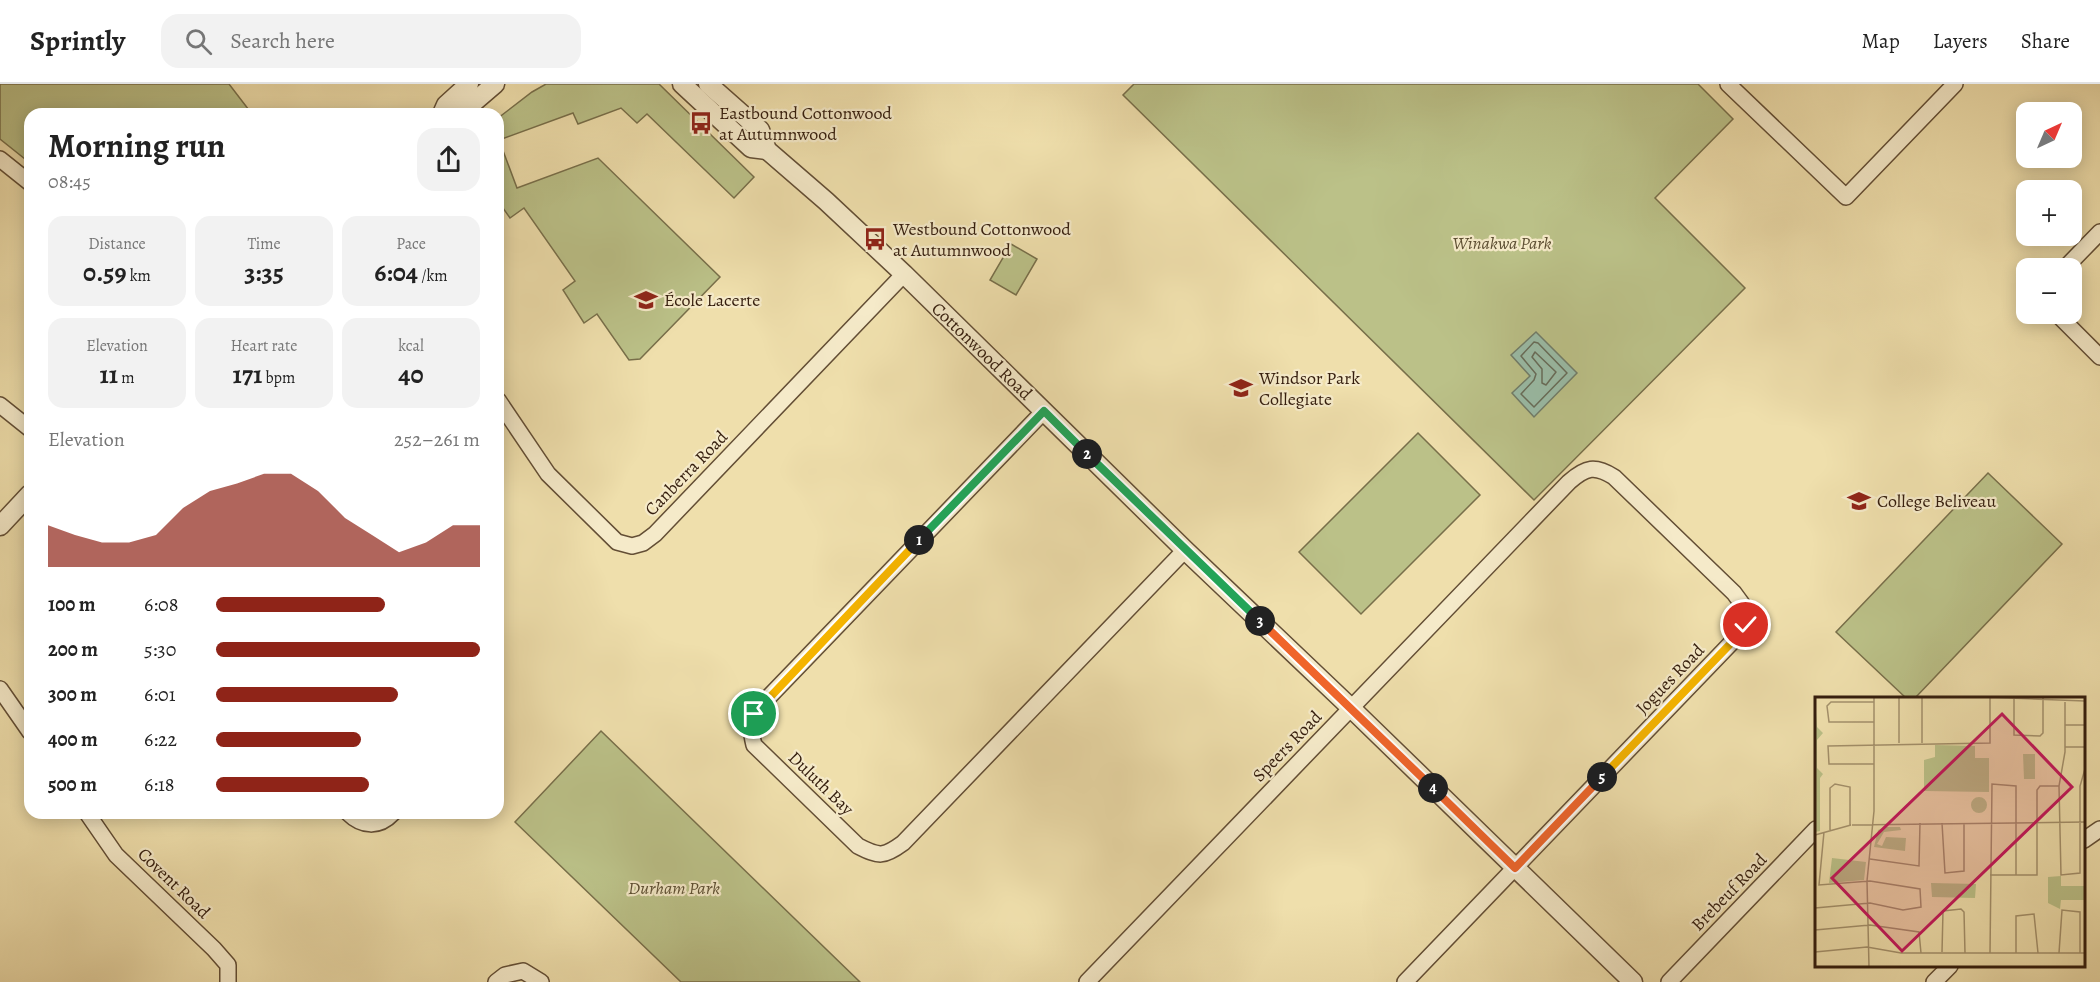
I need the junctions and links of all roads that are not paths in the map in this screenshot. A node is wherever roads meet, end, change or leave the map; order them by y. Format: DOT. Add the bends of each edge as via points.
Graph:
graph roads {
  1 [pos="469,84"];
  2 [pos="495,84"];
  3 [pos="682,84"];
  4 [pos="708,84"];
  5 [pos="1728,84"];
  6 [pos="1955,84"];
  7 [pos="445,108"];
  8 [pos="467,108"];
  9 [pos="767,150"];
  10 [pos="0,159"];
  11 [pos="24,178"];
  12 [pos="2100,232"];
  13 [pos="2075,258"];
  14 [pos="904,274"];
  15 [pos="2067,324"];
  16 [pos="2100,357"];
  17 [pos="0,405"];
  18 [pos="504,409"];
  19 [pos="1044,411"];
  20 [pos="24,424"];
  21 [pos="1595,468"];
  22 [pos="24,500"];
  23 [pos="0,526"];
  24 [pos="1185,550"];
  25 [pos="0,689"];
  26 [pos="1351,708"];
  27 [pos="24,723"];
  28 [pos="91,819"];
  29 [pos="353,819"];
  30 [pos="385,819"];
  31 [pos="1815,829"];
  32 [pos="2100,829"];
  33 [pos="2085,839"];
  34 [pos="1515,868"];
  35 [pos="1949,967"];
  36 [pos="228,982"];
  37 [pos="496,982"];
  38 [pos="541,982"];
  39 [pos="1087,982"];
  40 [pos="1405,982"];
  41 [pos="1633,982"];
  42 [pos="1669,982"];
  43 [pos="1934,982"];
  1 -- 7 [label="street"];
  2 -- 8 [label="street"];
  3 -- 9 [label="street, Cottonwood Road" via="750,148"];
  4 -- 9 [label="street, Cottonwood Road" via="760,130"];
  5 -- 6 [label="street" via="1846,197"];
  9 -- 14 [label="street, Cottonwood Road"];
  10 -- 11 [label="street"];
  12 -- 13 [label="street"];
  14 -- 18 [label="street, Canberra Road" via="643,543 632,546 617,542 548,474"];
  14 -- 19 [label="street, Cottonwood Road"];
  15 -- 16 [label="street"];
  17 -- 20 [label="street"];
  19 -- 24 [label="street, Cottonwood Road"];
  19 -- 24 [label="street, Duluth Bay" via="764,702 754,714 750,729 754,745 858,846 875,855 890,853"];
  21 -- 26 [label="street, Speers Road" via="1580,472 1569,482"];
  21 -- 34 [label="street, Jogues Road" via="1614,477 1734,593 1744,608 1746,625"];
  22 -- 23 [label="street"];
  24 -- 26 [label="street, Cottonwood Road"];
  25 -- 27 [label="street"];
  26 -- 34 [label="street, Cottonwood Road"];
  26 -- 39 [label="street, Speers Road"];
  28 -- 36 [label="street, Covent Road" via="116,855 214,949 228,966"];
  29 -- 30 [label="street" via="366,824"];
  31 -- 42 [label="street, Brebeuf Road"];
  32 -- 33 [label="street"];
  34 -- 40 [label="street"];
  34 -- 41 [label="street, Cottonwood Road"];
  35 -- 43 [label="street"];
  37 -- 38 [label="street" via="505,975 523,971"];
}
